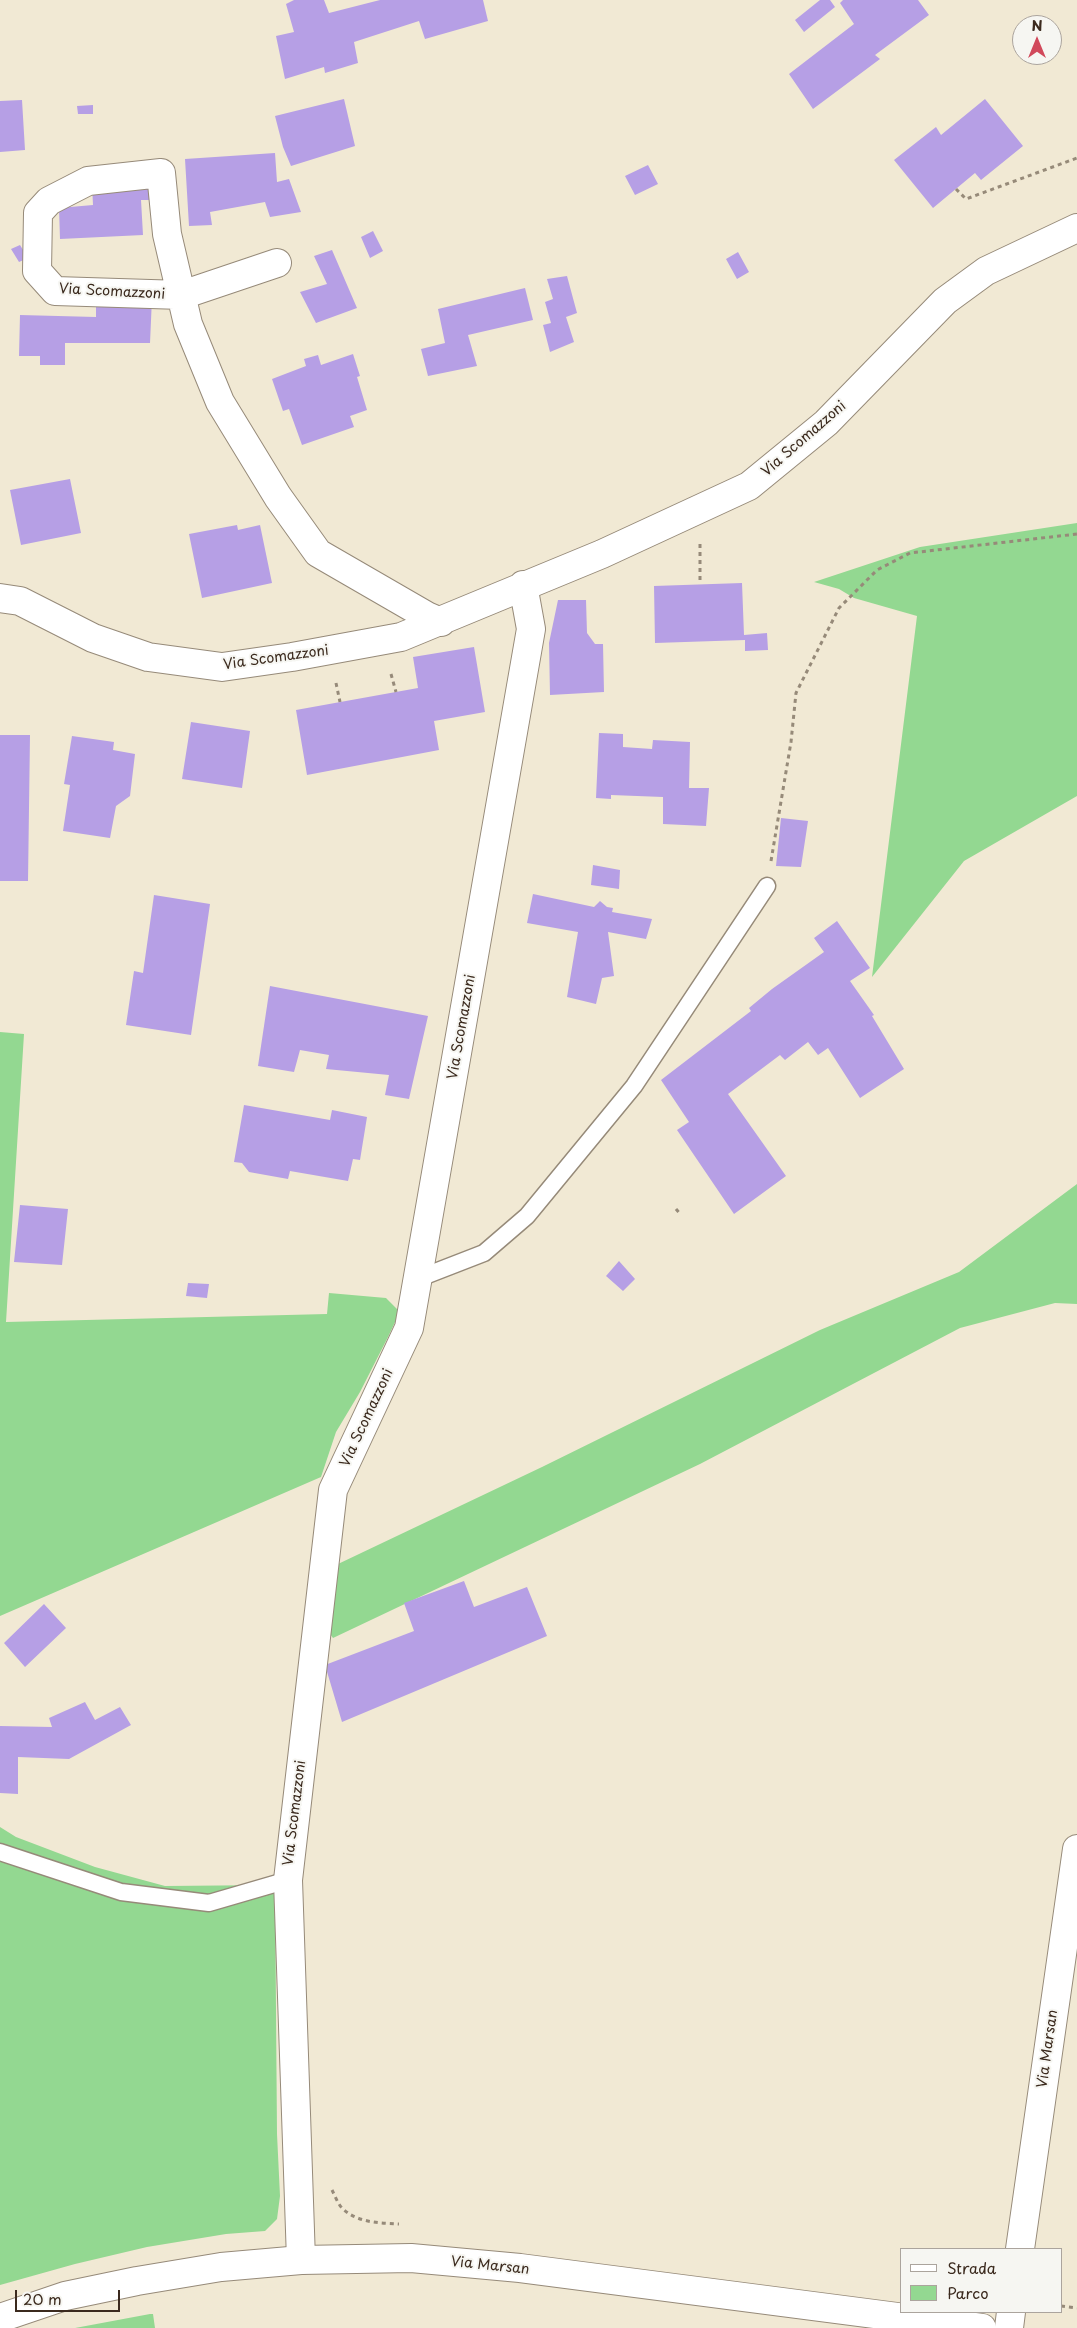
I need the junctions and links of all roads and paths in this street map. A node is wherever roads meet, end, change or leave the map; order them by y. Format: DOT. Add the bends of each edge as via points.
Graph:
graph roads {
  1 [pos="1077,158"];
  2 [pos="956,189"];
  3 [pos="1077,228"];
  4 [pos="276,263"];
  5 [pos="182,295"];
  6 [pos="1077,534"];
  7 [pos="700,535"];
  8 [pos="700,580"];
  9 [pos="523,585"];
  10 [pos="0,598"];
  11 [pos="442,622"];
  12 [pos="391,674"];
  13 [pos="336,683"];
  14 [pos="396,692"];
  15 [pos="340,702"];
  16 [pos="767,886"];
  17 [pos="676,1209"];
  18 [pos="681,1215"];
  19 [pos="418,1279"];
  20 [pos="1077,1848"];
  21 [pos="0,1852"];
  22 [pos="288,1880"];
  23 [pos="1020,2248"];
  24 [pos="301,2260"];
  25 [pos="1062,2306"];
  26 [pos="1077,2308"];
  27 [pos="1011,2313"];
  28 [pos="0,2318"];
  29 [pos="982,2328"];
  30 [pos="1009,2328"];
  1 -- 2 [label="path" via="966,199"];
  3 -- 9 [label="street, Via Scomazzoni" via="986,271 945,301 826,423 749,486 602,554"];
  4 -- 5 [label="street, Via Scomazzoni"];
  5 -- 5 [label="street, Via Scomazzoni" via="167,234 161,173 88,181 49,201 38,213 37,272 55,291"];
  5 -- 11 [label="street, Via Scomazzoni" via="188,324 220,402 278,497 318,553"];
  6 -- 16 [label="path" via="910,552 877,570 839,608 796,693"];
  7 -- 8 [label="path"];
  9 -- 11 [label="street, Via Scomazzoni"];
  9 -- 19 [label="street, Via Scomazzoni" via="531,629"];
  10 -- 11 [label="street, Via Scomazzoni" via="20,601 93,638 148,657 222,666 401,637"];
  12 -- 14 [label="path"];
  13 -- 15 [label="path"];
  16 -- 19 [label="lane" via="634,1086 527,1216 484,1253"];
  17 -- 18 [label="path"];
  19 -- 22 [label="street, Via Scomazzoni" via="409,1328 333,1490"];
  20 -- 23 [label="street, Via Marsan"];
  21 -- 22 [label="lane" via="121,1892 209,1903"];
  22 -- 24 [label="street, Via Scomazzoni"];
  24 -- 28 [label="street, Via Marsan" via="221,2267 137,2280 65,2296"];
  24 -- 29 [label="street, Via Marsan" via="410,2258 520,2268"];
  25 -- 26 [label="path"];
  27 -- 30 [label="street"];
}
